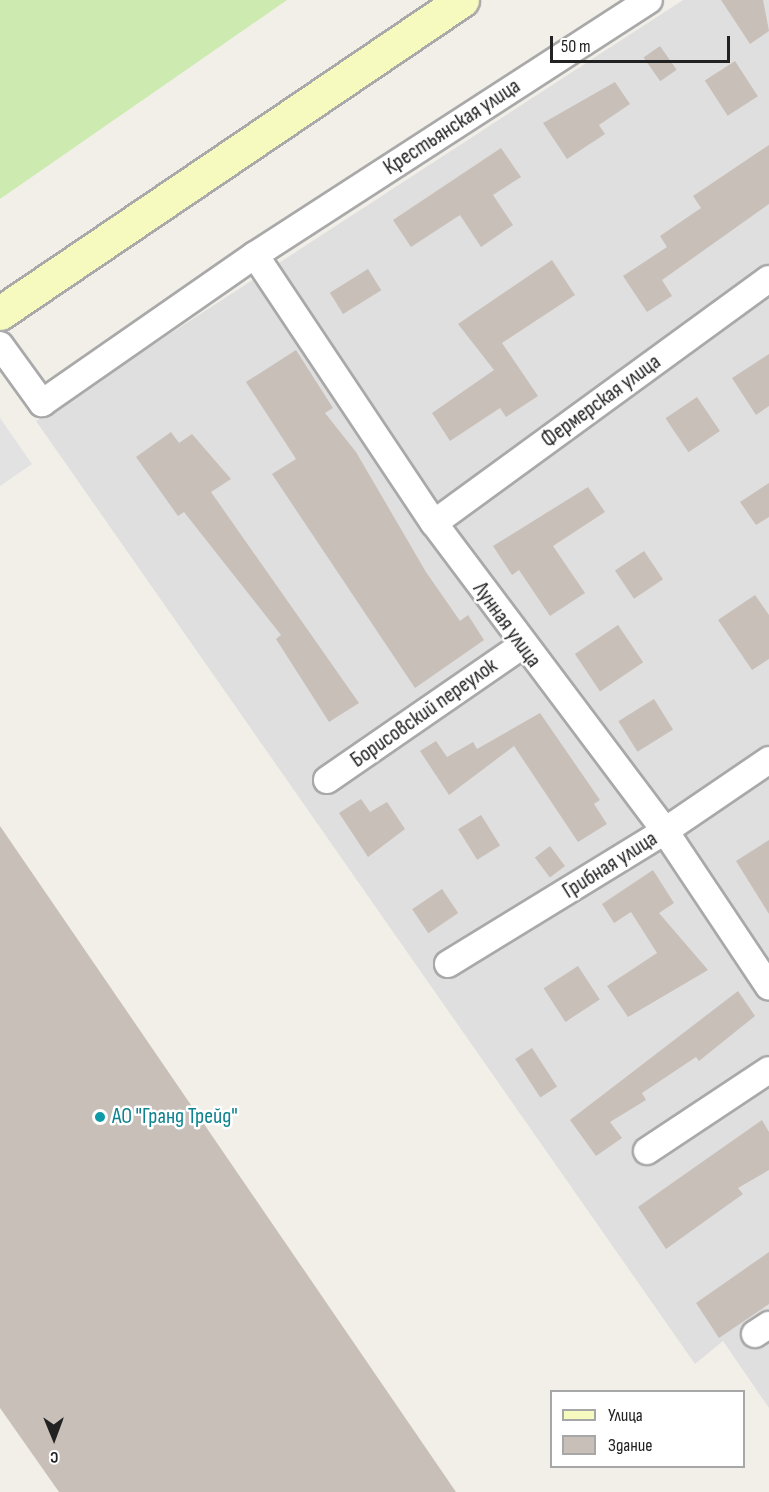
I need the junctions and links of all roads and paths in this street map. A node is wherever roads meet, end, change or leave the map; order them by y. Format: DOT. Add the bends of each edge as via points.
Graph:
graph roads {
  1 [pos="462,0"];
  2 [pos="649,0"];
  3 [pos="255,255"];
  4 [pos="769,279"];
  5 [pos="0,313"];
  6 [pos="0,345"];
  7 [pos="434,523"];
  8 [pos="521,646"];
  9 [pos="769,760"];
  10 [pos="327,780"];
  11 [pos="665,831"];
  12 [pos="448,964"];
  13 [pos="769,987"];
  14 [pos="769,1070"];
  15 [pos="647,1151"];
  1 -- 5 [label="main road"];
  2 -- 3 [label="street, Крестьянская улица"];
  3 -- 6 [label="street, Крестьянская улица" via="42,403"];
  3 -- 7 [label="street, Лунная улица"];
  4 -- 7 [label="street, Фермерская улица"];
  7 -- 8 [label="street, Лунная улица"];
  8 -- 10 [label="street, Борисовский переулок"];
  8 -- 11 [label="street, Лунная улица"];
  9 -- 11 [label="street, Грибная улица"];
  11 -- 12 [label="street, Грибная улица"];
  11 -- 13 [label="street, Лунная улица"];
  14 -- 15 [label="street"];
}
